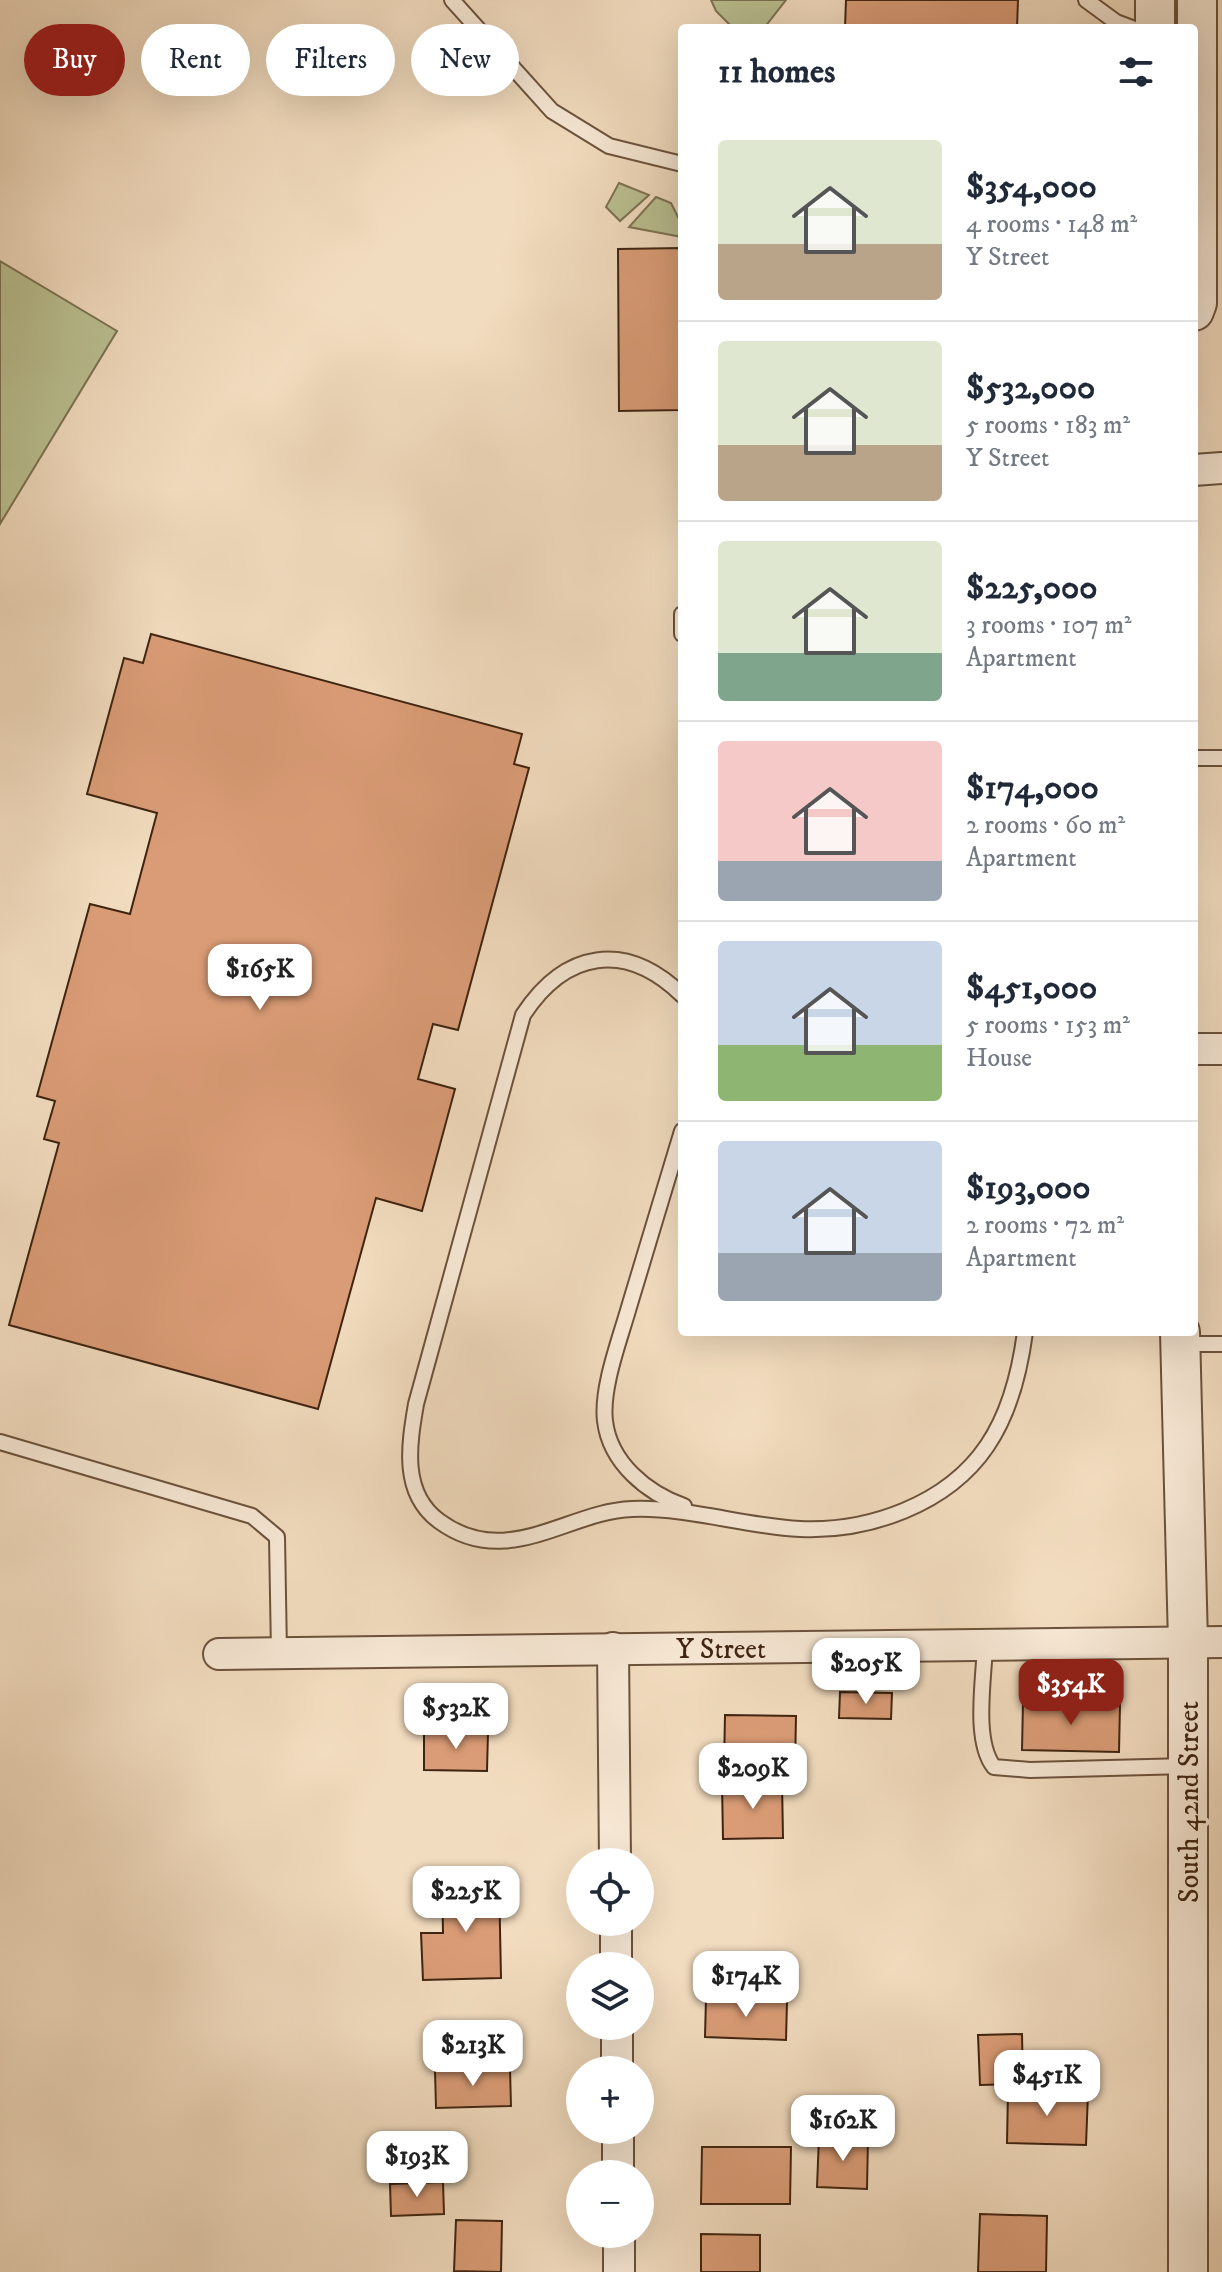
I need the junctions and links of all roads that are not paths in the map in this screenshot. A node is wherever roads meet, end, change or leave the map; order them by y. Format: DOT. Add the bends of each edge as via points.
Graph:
graph roads {
  1 [pos="452,0"];
  2 [pos="1086,0"];
  3 [pos="1155,0"];
  4 [pos="1197,0"];
  5 [pos="1121,24"];
  6 [pos="1155,24"];
  7 [pos="1197,24"];
  8 [pos="678,163"];
  9 [pos="1222,468"];
  10 [pos="1198,470"];
  11 [pos="1198,758"];
  12 [pos="1222,758"];
  13 [pos="678,991"];
  14 [pos="1198,1049"];
  15 [pos="1222,1049"];
  16 [pos="678,1144"];
  17 [pos="1024,1336"];
  18 [pos="1180,1338"];
  19 [pos="1222,1344"];
  20 [pos="0,1442"];
  21 [pos="707,1514"];
  22 [pos="1205,1642"];
  23 [pos="985,1645"];
  24 [pos="613,1648"];
  25 [pos="279,1653"];
  26 [pos="219,1654"];
  27 [pos="1188,1766"];
  28 [pos="615,1848"];
  29 [pos="619,2248"];
  30 [pos="619,2272"];
  31 [pos="1188,2272"];
  1 -- 8 [label="lane" via="552,111 609,146"];
  2 -- 5 [label="lane"];
  3 -- 6 [label="street"];
  4 -- 7 [label="street"];
  9 -- 10 [label="street"];
  11 -- 12 [label="lane"];
  13 -- 21 [label="lane" via="640,965 614,959 586,963 560,973 523,1015 416,1404 410,1479 421,1504 440,1522 494,1540 553,1532 627,1509"];
  14 -- 15 [label="street"];
  16 -- 21 [label="lane" via="622,1332 605,1421 617,1453 637,1482"];
  17 -- 21 [label="lane" via="1020,1366 987,1446 962,1474 923,1502 894,1516 839,1527 803,1529"];
  18 -- 19 [label="lane"];
  18 -- 22 [label="street, South 42nd Street"];
  20 -- 25 [label="lane" via="252,1516 277,1537"];
  22 -- 23 [label="street, Y Street"];
  22 -- 27 [label="street, South 42nd Street"];
  23 -- 24 [label="street, Y Street"];
  23 -- 27 [label="lane" via="982,1740 994,1767"];
  24 -- 25 [label="street, Y Street"];
  24 -- 28 [label="street"];
  25 -- 26 [label="street, Y Street"];
  27 -- 31 [label="street, South 42nd Street"];
  29 -- 30 [label="street"];
}
